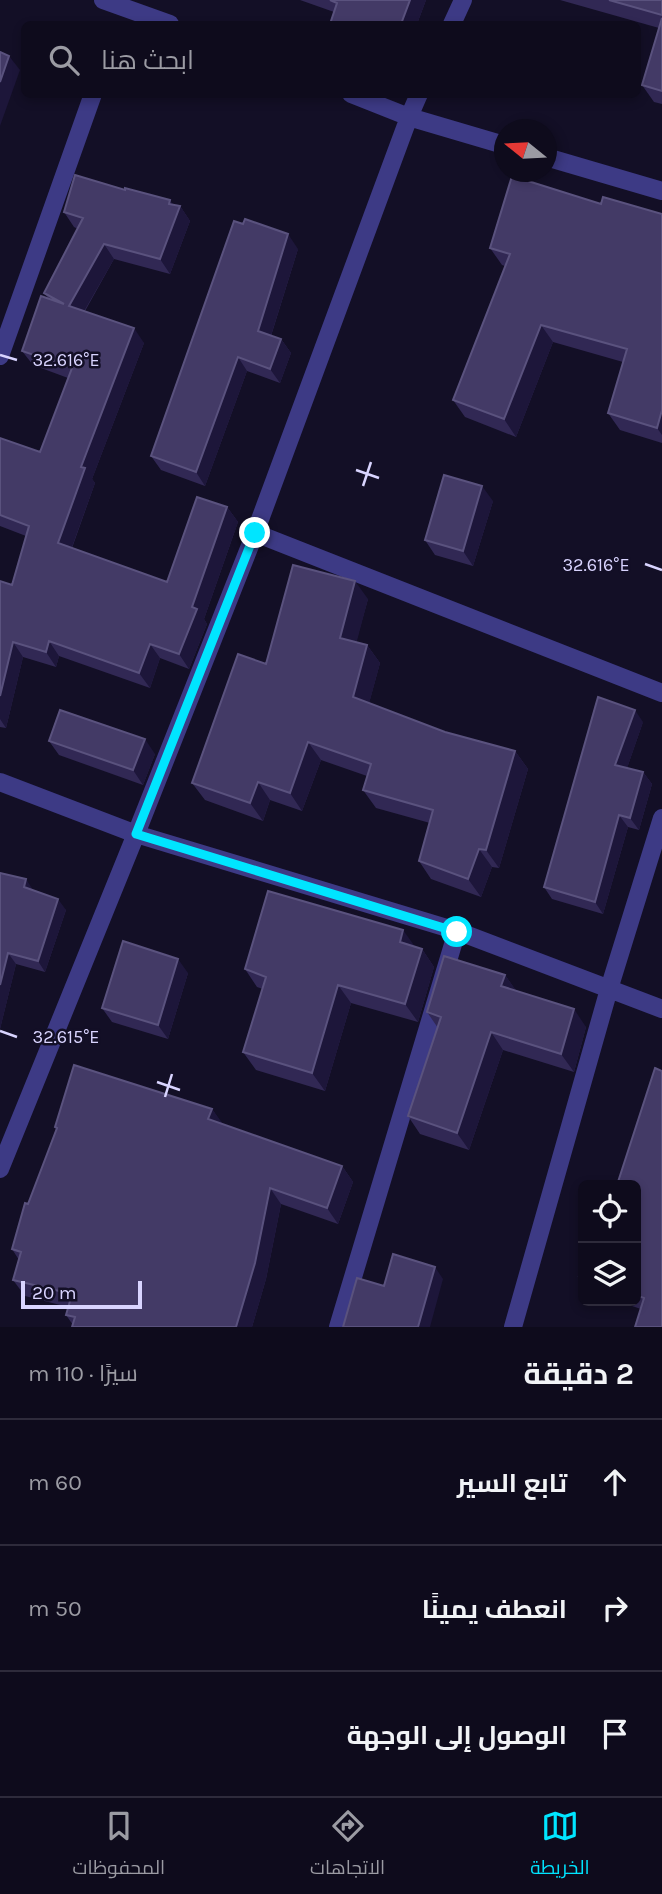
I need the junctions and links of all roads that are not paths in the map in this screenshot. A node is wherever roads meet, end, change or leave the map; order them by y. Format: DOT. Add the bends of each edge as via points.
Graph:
graph roads {
  1 [pos="103,0"];
  2 [pos="463,0"];
  3 [pos="125,3"];
  4 [pos="119,21"];
  5 [pos="164,21"];
  6 [pos="453,21"];
  7 [pos="92,98"];
  8 [pos="361,98"];
  9 [pos="417,98"];
  10 [pos="408,117"];
  11 [pos="494,142"];
  12 [pos="557,160"];
  13 [pos="662,191"];
  14 [pos="0,356"];
  15 [pos="255,533"];
  16 [pos="662,693"];
  17 [pos="0,782"];
  18 [pos="662,818"];
  19 [pos="136,834"];
  20 [pos="457,932"];
  21 [pos="609,989"];
  22 [pos="662,1009"];
  23 [pos="0,1169"];
  24 [pos="338,1327"];
  25 [pos="513,1327"];
  1 -- 3 [label="street"];
  2 -- 6 [label="street"];
  3 -- 4 [label="street"];
  3 -- 5 [label="street"];
  7 -- 14 [label="street"];
  8 -- 10 [label="street"];
  9 -- 10 [label="street"];
  10 -- 11 [label="street"];
  10 -- 15 [label="street"];
  12 -- 13 [label="street"];
  15 -- 16 [label="street"];
  15 -- 19 [label="street"];
  17 -- 19 [label="street"];
  18 -- 21 [label="street"];
  19 -- 20 [label="street"];
  19 -- 23 [label="street"];
  20 -- 21 [label="street"];
  20 -- 24 [label="street"];
  21 -- 22 [label="street"];
  21 -- 25 [label="street"];
}
